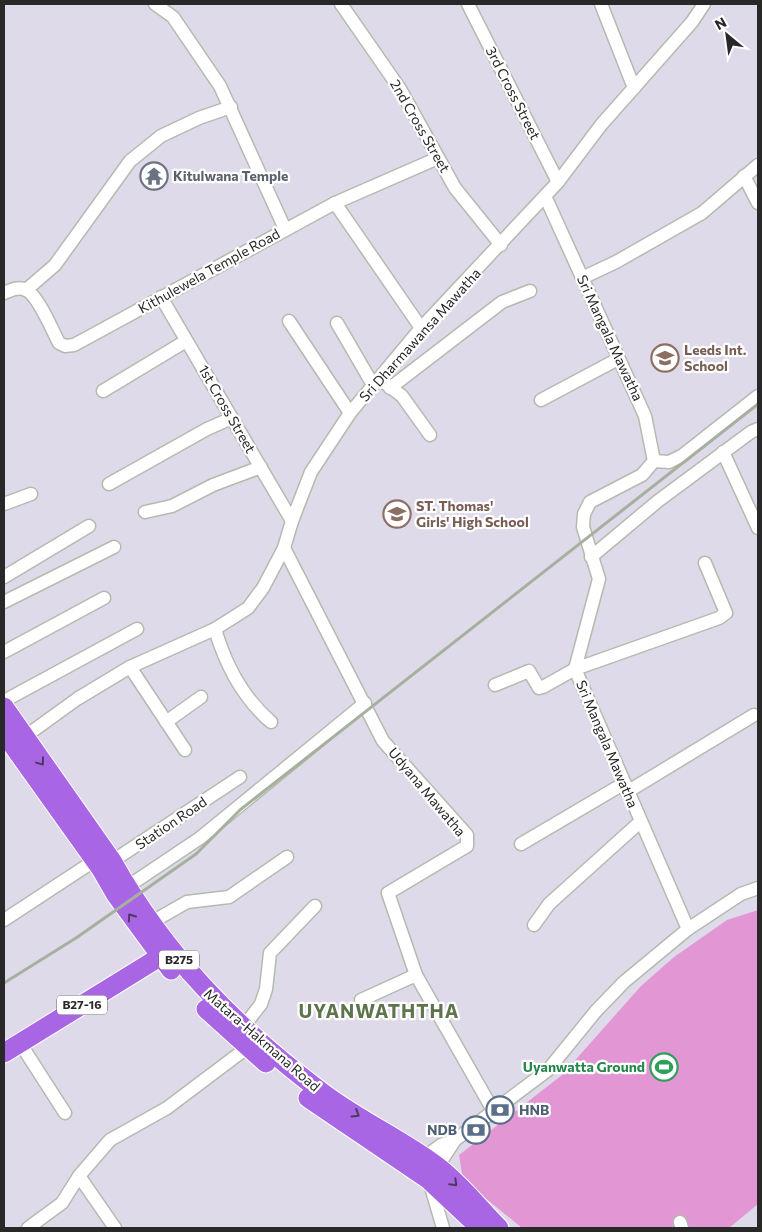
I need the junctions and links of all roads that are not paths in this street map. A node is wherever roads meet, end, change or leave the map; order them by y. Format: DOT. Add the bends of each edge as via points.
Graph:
graph roads {
  1 [pos="156,4"];
  2 [pos="341,4"];
  3 [pos="468,4"];
  4 [pos="601,4"];
  5 [pos="704,4"];
  6 [pos="634,88"];
  7 [pos="231,107"];
  8 [pos="438,158"];
  9 [pos="758,164"];
  10 [pos="744,176"];
  11 [pos="558,182"];
  12 [pos="545,196"];
  13 [pos="335,203"];
  14 [pos="758,203"];
  15 [pos="285,229"];
  16 [pos="501,245"];
  17 [pos="582,278"];
  18 [pos="26,290"];
  19 [pos="530,291"];
  20 [pos="4,293"];
  21 [pos="161,297"];
  22 [pos="289,321"];
  23 [pos="337,323"];
  24 [pos="421,328"];
  25 [pos="186,341"];
  26 [pos="618,359"];
  27 [pos="376,382"];
  28 [pos="390,388"];
  29 [pos="103,391"];
  30 [pos="758,396"];
  31 [pos="541,400"];
  32 [pos="350,413"];
  33 [pos="232,418"];
  34 [pos="758,429"];
  35 [pos="430,436"];
  36 [pos="723,452"];
  37 [pos="654,461"];
  38 [pos="260,467"];
  39 [pos="109,484"];
  40 [pos="31,494"];
  41 [pos="4,504"];
  42 [pos="145,512"];
  43 [pos="292,521"];
  44 [pos="90,526"];
  45 [pos="758,528"];
  46 [pos="114,547"];
  47 [pos="284,548"];
  48 [pos="591,557"];
  49 [pos="706,562"];
  50 [pos="4,577"];
  51 [pos="104,598"];
  52 [pos="4,602"];
  53 [pos="214,628"];
  54 [pos="137,629"];
  55 [pos="4,652"];
  56 [pos="130,667"];
  57 [pos="575,669"];
  58 [pos="495,684"];
  59 [pos="201,697"];
  60 [pos="4,701"];
  61 [pos="365,703"];
  62 [pos="4,707"];
  63 [pos="754,715"];
  64 [pos="166,722"];
  65 [pos="271,722"];
  66 [pos="4,733"];
  67 [pos="24,738"];
  68 [pos="185,750"];
  69 [pos="240,776"];
  70 [pos="625,788"];
  71 [pos="640,822"];
  72 [pos="521,844"];
  73 [pos="287,857"];
  74 [pos="104,861"];
  75 [pos="126,887"];
  76 [pos="758,888"];
  77 [pos="315,906"];
  78 [pos="4,920"];
  79 [pos="152,922"];
  80 [pos="534,925"];
  81 [pos="688,929"];
  82 [pos="166,953"];
  83 [pos="416,975"];
  84 [pos="361,1000"];
  85 [pos="244,1026"];
  86 [pos="20,1043"];
  87 [pos="248,1047"];
  88 [pos="4,1053"];
  89 [pos="494,1112"];
  90 [pos="65,1113"];
  91 [pos="455,1140"];
  92 [pos="425,1168"];
  93 [pos="79,1176"];
  94 [pos="28,1228"];
  95 [pos="115,1228"];
  96 [pos="443,1228"];
  97 [pos="480,1228"];
  98 [pos="499,1228"];
  1 -- 7 [label="street" via="173,17"];
  2 -- 8 [label="street, 2nd Cross Street" via="400,89"];
  3 -- 11 [label="street, 3rd Cross Street"];
  4 -- 6 [label="street"];
  5 -- 6 [label="street, Sri Dharmawansa Mawatha"];
  6 -- 11 [label="street, Sri Dharmawansa Mawatha"];
  7 -- 15 [label="street"];
  7 -- 18 [label="street" via="161,136 130,161 55,265"];
  8 -- 13 [label="street, Kithulewela Temple Road"];
  8 -- 16 [label="street, 2nd Cross Street" via="455,188"];
  9 -- 10 [label="street"];
  10 -- 14 [label="street"];
  10 -- 17 [label="street" via="702,213"];
  11 -- 12 [label="street, Sri Dharmawansa Mawatha"];
  12 -- 16 [label="street, Sri Dharmawansa Mawatha"];
  12 -- 17 [label="street, Sri Mangala Mawatha"];
  13 -- 15 [label="street, Kithulewela Temple Road"];
  13 -- 24 [label="street"];
  15 -- 21 [label="street, Kithulewela Temple Road"];
  16 -- 24 [label="street, Sri Dharmawansa Mawatha"];
  17 -- 26 [label="street, Sri Mangala Mawatha"];
  18 -- 20 [label="street" via="14,288"];
  18 -- 21 [label="street, Kithulewela Temple Road" via="35,298 59,343 65,346 74,346"];
  19 -- 28 [label="street" via="502,302"];
  21 -- 25 [label="street, 1st Cross Street"];
  22 -- 32 [label="street"];
  23 -- 27 [label="street"];
  24 -- 27 [label="street, Sri Dharmawansa Mawatha"];
  25 -- 29 [label="street"];
  25 -- 33 [label="street, 1st Cross Street"];
  26 -- 31 [label="street"];
  26 -- 37 [label="street, Sri Mangala Mawatha" via="645,416"];
  27 -- 28 [label="street"];
  27 -- 32 [label="street, Sri Dharmawansa Mawatha"];
  28 -- 35 [label="street" via="402,396"];
  30 -- 37 [label="street" via="683,455 668,462"];
  32 -- 43 [label="street, Sri Dharmawansa Mawatha" via="311,472"];
  33 -- 38 [label="street, 1st Cross Street"];
  33 -- 39 [label="street"];
  34 -- 36 [label="street"];
  36 -- 45 [label="street"];
  36 -- 48 [label="street"];
  37 -- 48 [label="street, Sri Mangala Mawatha" via="642,475 590,502 584,514 583,527"];
  38 -- 42 [label="street" via="213,484 172,506"];
  38 -- 43 [label="street, 1st Cross Street"];
  40 -- 41 [label="street"];
  43 -- 47 [label="street, Sri Dharmawansa Mawatha"];
  44 -- 50 [label="street"];
  46 -- 52 [label="street"];
  47 -- 53 [label="street, Sri Dharmawansa Mawatha" via="263,588 248,608"];
  47 -- 61 [label="street, Udyana Mawatha"];
  48 -- 57 [label="street, Sri Mangala Mawatha" via="599,579"];
  49 -- 57 [label="street" via="726,613"];
  51 -- 55 [label="street"];
  53 -- 56 [label="street, Sri Dharmawansa Mawatha"];
  53 -- 65 [label="street" via="223,658 258,710"];
  54 -- 60 [label="street"];
  56 -- 64 [label="street"];
  56 -- 67 [label="street, Sri Dharmawansa Mawatha" via="77,699"];
  57 -- 58 [label="street" via="539,688 529,671"];
  57 -- 70 [label="street, Sri Mangala Mawatha"];
  59 -- 64 [label="street"];
  61 -- 75 [label="street" via="200,838"];
  61 -- 83 [label="street, Udyana Mawatha" via="383,741 467,835 467,846 388,893"];
  62 -- 67 [label="main road, Matara-Hakmana Road / B275"];
  63 -- 70 [label="street"];
  64 -- 68 [label="street"];
  66 -- 74 [label="main road, Matara-Hakmana Road / B275"];
  67 -- 74 [label="main road, Matara-Hakmana Road / B275, one-way"];
  69 -- 74 [label="street, Station Road" via="151,837"];
  70 -- 71 [label="street, Sri Mangala Mawatha"];
  70 -- 72 [label="street"];
  71 -- 80 [label="street" via="549,904"];
  71 -- 81 [label="street, Sri Mangala Mawatha"];
  73 -- 79 [label="street" via="229,897 187,902"];
  74 -- 75 [label="main road, Matara-Hakmana Road / B275"];
  74 -- 78 [label="street, Station Road"];
  82 -- 74 [label="main road, Matara-Hakmana Road / B275, one-way" via="116,894"];
  75 -- 79 [label="main road, Matara-Hakmana Road / B275"];
  76 -- 81 [label="street" via="741,894"];
  77 -- 85 [label="street" via="270,953 261,1004"];
  79 -- 82 [label="main road, Matara-Hakmana Road / B275"];
  81 -- 89 [label="street" via="624,982 548,1070"];
  82 -- 85 [label="main road, Matara-Hakmana Road / B275"];
  82 -- 86 [label="main road, B27-16"];
  82 -- 87 [label="main road, Matara-Hakmana Road / B275" via="198,1001"];
  83 -- 84 [label="street"];
  83 -- 89 [label="street, Udyana Mawatha"];
  85 -- 92 [label="main road, Matara-Hakmana Road / B275, one-way" via="320,1092"];
  86 -- 88 [label="main road, B27-16"];
  86 -- 90 [label="street"];
  87 -- 92 [label="main road, Matara-Hakmana Road / B275" via="312,1101"];
  87 -- 93 [label="street" via="167,1108 110,1140"];
  89 -- 91 [label="street"];
  91 -- 92 [label="street"];
  91 -- 92 [label="street" via="442,1145"];
  92 -- 96 [label="street"];
  92 -- 97 [label="main road, Matara-Hakmana Road / B275"];
  92 -- 98 [label="main road, Matara-Hakmana Road / B275, one-way"];
  93 -- 94 [label="street" via="62,1203"];
  93 -- 95 [label="street"];
}
